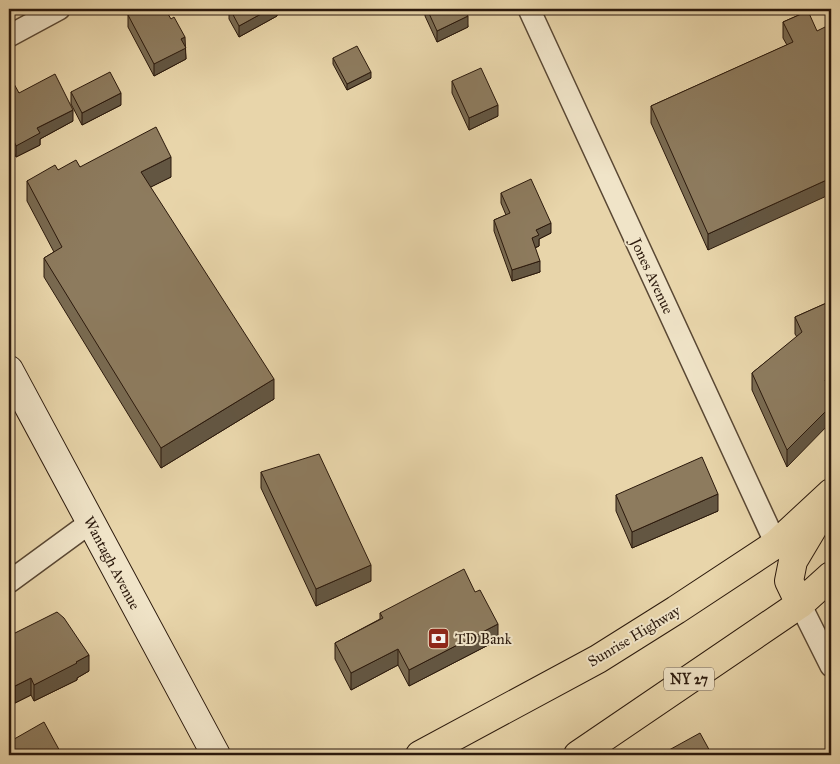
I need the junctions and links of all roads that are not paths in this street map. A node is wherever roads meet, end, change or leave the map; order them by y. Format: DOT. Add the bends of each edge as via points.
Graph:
graph roads {
  1 [pos="59,9"];
  2 [pos="529,9"];
  3 [pos="9,36"];
  4 [pos="9,370"];
  5 [pos="831,493"];
  6 [pos="831,497"];
  7 [pos="91,522"];
  8 [pos="776,544"];
  9 [pos="831,576"];
  10 [pos="9,582"];
  11 [pos="800,604"];
  12 [pos="831,666"];
  13 [pos="216,755"];
  14 [pos="420,755"];
  15 [pos="578,755"];
  1 -- 3 [label="street"];
  2 -- 8 [label="street, Jones Avenue"];
  4 -- 7 [label="main road, Wantagh Avenue"];
  5 -- 8 [label="highway, Sunrise Highway"];
  6 -- 11 [label="highway" via="793,561 789,581"];
  7 -- 10 [label="street"];
  7 -- 13 [label="main road, Wantagh Avenue"];
  8 -- 14 [label="highway, Sunrise Highway" via="598,659"];
  9 -- 11 [label="highway, NY 27"];
  11 -- 12 [label="street"];
  11 -- 15 [label="highway, NY 27"];
}
